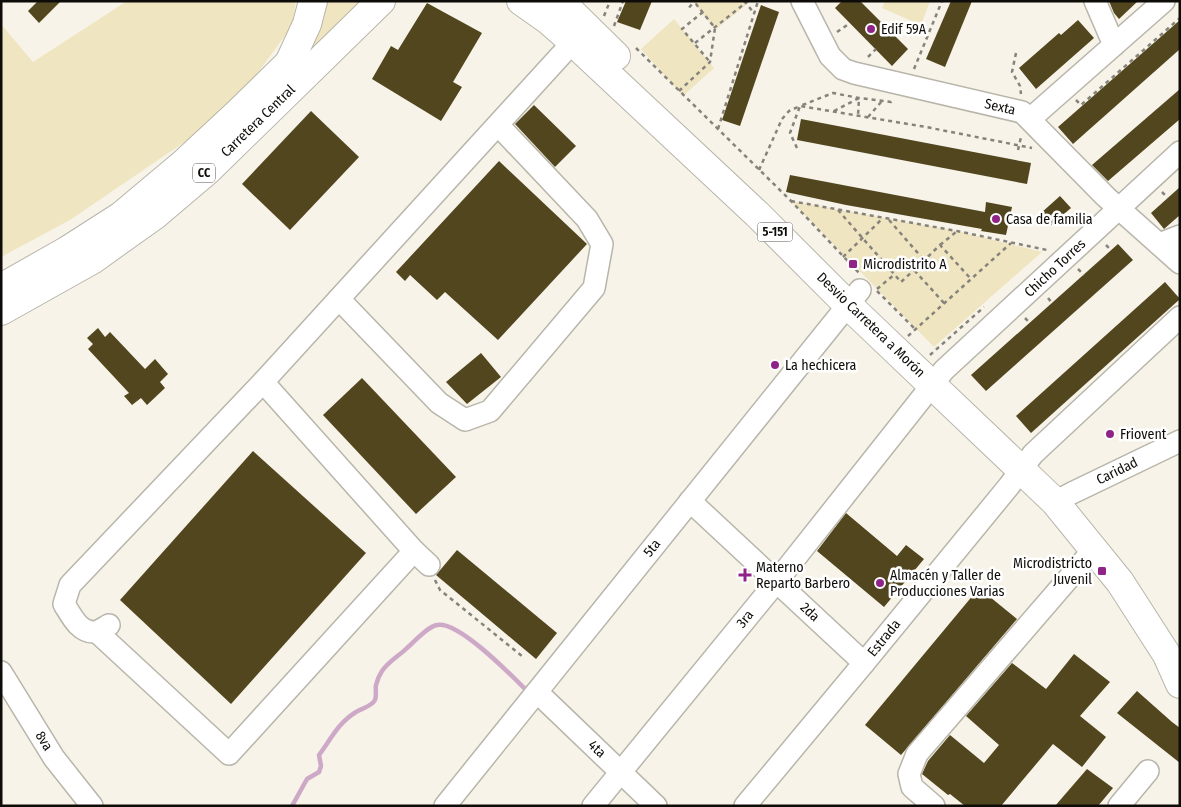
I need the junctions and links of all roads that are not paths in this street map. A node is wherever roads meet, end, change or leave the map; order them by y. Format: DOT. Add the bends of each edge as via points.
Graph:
graph roads {
  1 [pos="313,1"];
  2 [pos="381,1"];
  3 [pos="521,1"];
  4 [pos="560,1"];
  5 [pos="802,1"];
  6 [pos="1095,1"];
  7 [pos="1164,1"];
  8 [pos="590,25"];
  9 [pos="1114,45"];
  10 [pos="1030,119"];
  11 [pos="498,125"];
  12 [pos="1180,152"];
  13 [pos="1119,209"];
  14 [pos="1180,236"];
  15 [pos="1159,244"];
  16 [pos="1180,263"];
  17 [pos="1,288"];
  18 [pos="857,290"];
  19 [pos="340,299"];
  20 [pos="1,311"];
  21 [pos="1180,317"];
  22 [pos="938,378"];
  23 [pos="263,382"];
  24 [pos="1180,441"];
  25 [pos="1027,462"];
  26 [pos="1064,498"];
  27 [pos="690,501"];
  28 [pos="1094,549"];
  29 [pos="777,581"];
  30 [pos="1175,649"];
  31 [pos="864,663"];
  32 [pos="2,677"];
  33 [pos="1180,684"];
  34 [pos="537,692"];
  35 [pos="1148,771"];
  36 [pos="621,772"];
  37 [pos="82,801"];
  38 [pos="445,806"];
  39 [pos="593,806"];
  40 [pos="656,806"];
  41 [pos="745,806"];
  42 [pos="934,806"];
  43 [pos="1119,806"];
  1 -- 17 [label="main road, Carretera Central / CC" via="307,24 289,63 184,164 121,216"];
  2 -- 20 [label="main road, Carretera Central / CC" via="215,163 155,215 92,260"];
  3 -- 8 [label="main road, Desvio Carretera a Morón / 5-151" via="548,20"];
  4 -- 8 [label="main road, Desvio Carretera a Morón / 5-151"];
  5 -- 10 [label="street, Sexta" via="830,56 843,69 1022,112"];
  6 -- 9 [label="street"];
  7 -- 9 [label="street"];
  8 -- 11 [label="street"];
  8 -- 18 [label="main road, Desvio Carretera a Morón / 5-151"];
  9 -- 10 [label="street"];
  10 -- 13 [label="street, Sexta"];
  11 -- 19 [label="street"];
  11 -- 19 [label="street" via="587,219 602,244 594,288 490,410 465,420 439,403"];
  12 -- 13 [label="street, Chicho Torres"];
  13 -- 15 [label="street, Sexta"];
  13 -- 22 [label="street, Chicho Torres"];
  14 -- 15 [label="street"];
  15 -- 16 [label="street, Sexta"];
  18 -- 22 [label="main road, Desvio Carretera a Morón / 5-151"];
  18 -- 22 [label="main road, Desvio Carretera a Morón / 5-151" via="911,332"];
  18 -- 27 [label="street, 5ta"];
  19 -- 23 [label="street"];
  21 -- 25 [label="street, Estrada"];
  22 -- 25 [label="main road, Desvio Carretera a Morón / 5-151"];
  22 -- 29 [label="street, 3ra"];
  23 -- 23 [label="street" via="70,586 64,604 73,620 87,631 103,628 229,754 422,558"];
  24 -- 26 [label="street, Caridad"];
  25 -- 26 [label="main road, Desvio Carretera a Morón / 5-151"];
  25 -- 31 [label="street, Estrada"];
  26 -- 28 [label="main road, Desvio Carretera a Morón / 5-151"];
  26 -- 30 [label="main road, Desvio Carretera a Morón / 5-151" via="1135,572"];
  27 -- 29 [label="street, 2da"];
  27 -- 34 [label="street, 5ta"];
  28 -- 30 [label="main road, Desvio Carretera a Morón / 5-151"];
  28 -- 42 [label="street" via="918,754 909,774 912,787"];
  29 -- 31 [label="street, 2da"];
  29 -- 36 [label="street, 3ra"];
  30 -- 33 [label="main road, Desvio Carretera a Morón / 5-151"];
  31 -- 41 [label="street, Estrada"];
  32 -- 37 [label="street, 8va"];
  34 -- 36 [label="street, 4ta"];
  34 -- 38 [label="street, 5ta"];
  35 -- 43 [label="street"];
  36 -- 39 [label="street, 3ra"];
  36 -- 40 [label="street, 4ta"];
}
